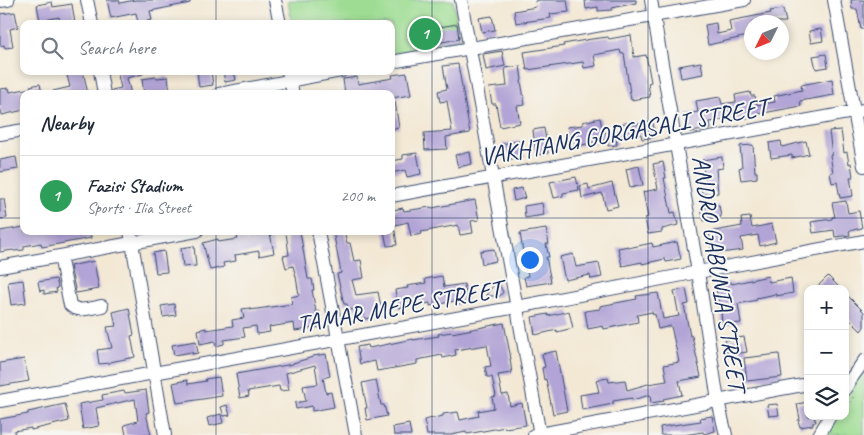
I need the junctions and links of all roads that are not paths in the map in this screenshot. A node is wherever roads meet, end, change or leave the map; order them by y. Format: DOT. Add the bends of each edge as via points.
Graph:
graph roads {
  1 [pos="8,0"];
  2 [pos="87,0"];
  3 [pos="276,0"];
  4 [pos="461,0"];
  5 [pos="651,0"];
  6 [pos="744,0"];
  7 [pos="834,0"];
  8 [pos="0,2"];
  9 [pos="654,16"];
  10 [pos="91,20"];
  11 [pos="279,20"];
  12 [pos="469,48"];
  13 [pos="395,61"];
  14 [pos="101,75"];
  15 [pos="289,76"];
  16 [pos="103,90"];
  17 [pos="235,90"];
  18 [pos="291,90"];
  19 [pos="859,111"];
  20 [pos="20,131"];
  21 [pos="0,134"];
  22 [pos="676,144"];
  23 [pos="864,166"];
  24 [pos="494,178"];
  25 [pos="395,195"];
  26 [pos="153,235"];
  27 [pos="319,235"];
  28 [pos="131,237"];
  29 [pos="864,241"];
  30 [pos="60,256"];
  31 [pos="0,267"];
  32 [pos="698,272"];
  33 [pos="102,306"];
  34 [pos="517,307"];
  35 [pos="338,340"];
  36 [pos="864,361"];
  37 [pos="154,374"];
  38 [pos="849,377"];
  39 [pos="804,385"];
  40 [pos="718,401"];
  41 [pos="0,402"];
  42 [pos="828,420"];
  43 [pos="165,435"];
  44 [pos="356,435"];
  45 [pos="538,435"];
  46 [pos="726,435"];
  47 [pos="819,435"];
  1 -- 8 [label="street"];
  2 -- 10 [label="street"];
  3 -- 11 [label="street"];
  4 -- 12 [label="street"];
  5 -- 9 [label="street, ANDRO GABUNIA STREET"];
  6 -- 9 [label="street"];
  7 -- 19 [label="street"];
  9 -- 12 [label="street"];
  9 -- 22 [label="street, ANDRO GABUNIA STREET"];
  12 -- 13 [label="street"];
  12 -- 24 [label="street"];
  14 -- 16 [label="street"];
  15 -- 17 [label="street"];
  15 -- 18 [label="street"];
  19 -- 22 [label="street, VAKHTANG GORGASALI STREET"];
  19 -- 23 [label="street"];
  20 -- 21 [label="street"];
  22 -- 24 [label="street, VAKHTANG GORGASALI STREET"];
  22 -- 32 [label="street, ANDRO GABUNIA STREET"];
  24 -- 25 [label="street, VAKHTANG GORGASALI STREET"];
  24 -- 34 [label="street"];
  26 -- 28 [label="street"];
  27 -- 35 [label="street"];
  28 -- 30 [label="street"];
  28 -- 37 [label="street"];
  29 -- 32 [label="street, TAMAR MEPE STREET"];
  30 -- 31 [label="street"];
  30 -- 33 [label="street" via="70,305 79,310"];
  32 -- 34 [label="street, TAMAR MEPE STREET"];
  32 -- 40 [label="street, ANDRO GABUNIA STREET"];
  34 -- 35 [label="street, TAMAR MEPE STREET"];
  34 -- 45 [label="street"];
  35 -- 37 [label="street, TAMAR MEPE STREET"];
  35 -- 44 [label="street"];
  36 -- 38 [label="street"];
  37 -- 41 [label="street, TAMAR MEPE STREET"];
  37 -- 43 [label="street"];
  39 -- 40 [label="street"];
  40 -- 45 [label="street"];
  40 -- 46 [label="street, ANDRO GABUNIA STREET"];
  42 -- 47 [label="street"];
}
